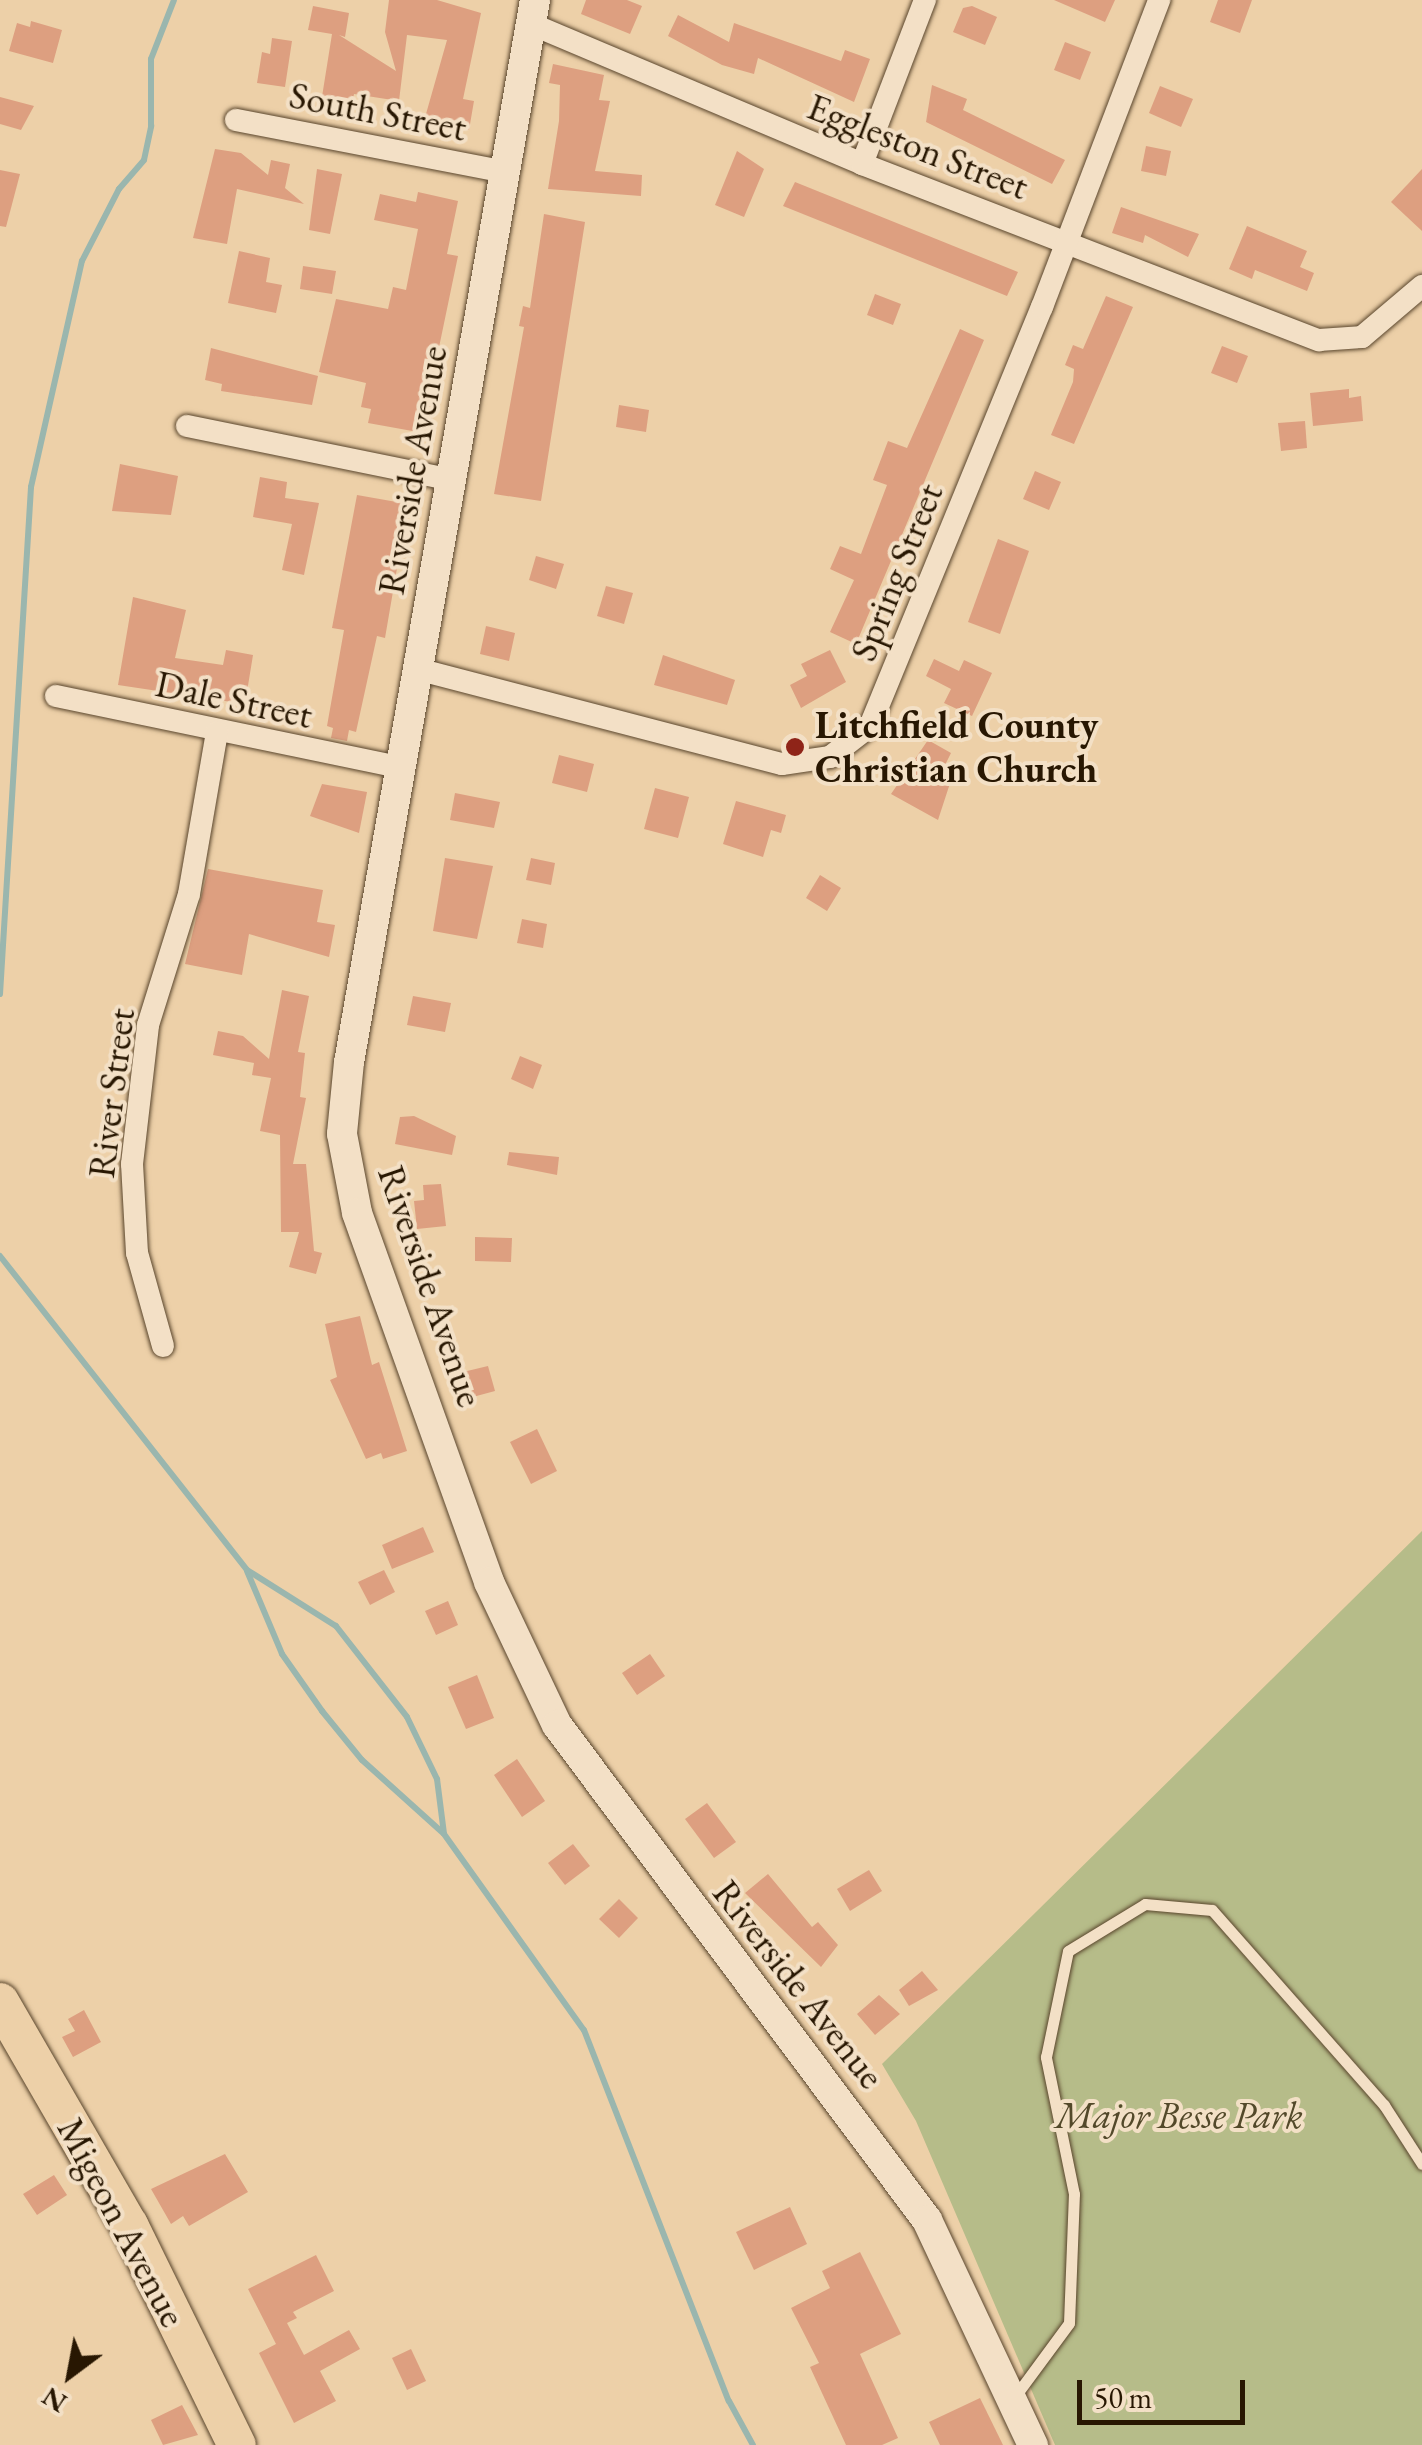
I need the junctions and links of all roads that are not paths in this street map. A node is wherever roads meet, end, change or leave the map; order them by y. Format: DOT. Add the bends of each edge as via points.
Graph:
graph roads {
  1 [pos="925,0"];
  2 [pos="1158,0"];
  3 [pos="533,12"];
  4 [pos="236,120"];
  5 [pos="862,164"];
  6 [pos="506,172"];
  7 [pos="1068,241"];
  8 [pos="1422,286"];
  9 [pos="187,426"];
  10 [pos="452,480"];
  11 [pos="417,668"];
  12 [pos="56,696"];
  13 [pos="217,732"];
  14 [pos="398,768"];
  15 [pos="162,1346"];
  16 [pos="0,2002"];
  17 [pos="1422,2164"];
  18 [pos="1012,2400"];
  19 [pos="237,2445"];
  20 [pos="1033,2445"];
  1 -- 5 [label="street"];
  2 -- 7 [label="street, Spring Street"];
  3 -- 5 [label="street, Eggleston Street"];
  3 -- 6 [label="street, Riverside Avenue"];
  4 -- 6 [label="street, South Street"];
  5 -- 7 [label="street, Eggleston Street"];
  6 -- 10 [label="street, Riverside Avenue"];
  7 -- 8 [label="street, Eggleston Street" via="1319,340 1362,338"];
  7 -- 11 [label="street, Spring Street" via="870,726 830,757 782,764"];
  9 -- 10 [label="street"];
  10 -- 11 [label="street, Riverside Avenue"];
  11 -- 14 [label="street, Riverside Avenue"];
  12 -- 13 [label="street, Dale Street"];
  13 -- 14 [label="street, Dale Street"];
  13 -- 15 [label="street, River Street" via="189,894 148,1025 132,1164 137,1253"];
  14 -- 18 [label="street, Riverside Avenue" via="342,1134 357,1214 490,1582 557,1725 927,2220"];
  16 -- 19 [label="main road, Migeon Avenue" via="129,2225"];
  17 -- 18 [label="lane" via="1384,2105 1212,1910 1146,1904 1068,1951 1046,2057 1074,2194 1069,2323"];
  18 -- 20 [label="street, Riverside Avenue"];
}
